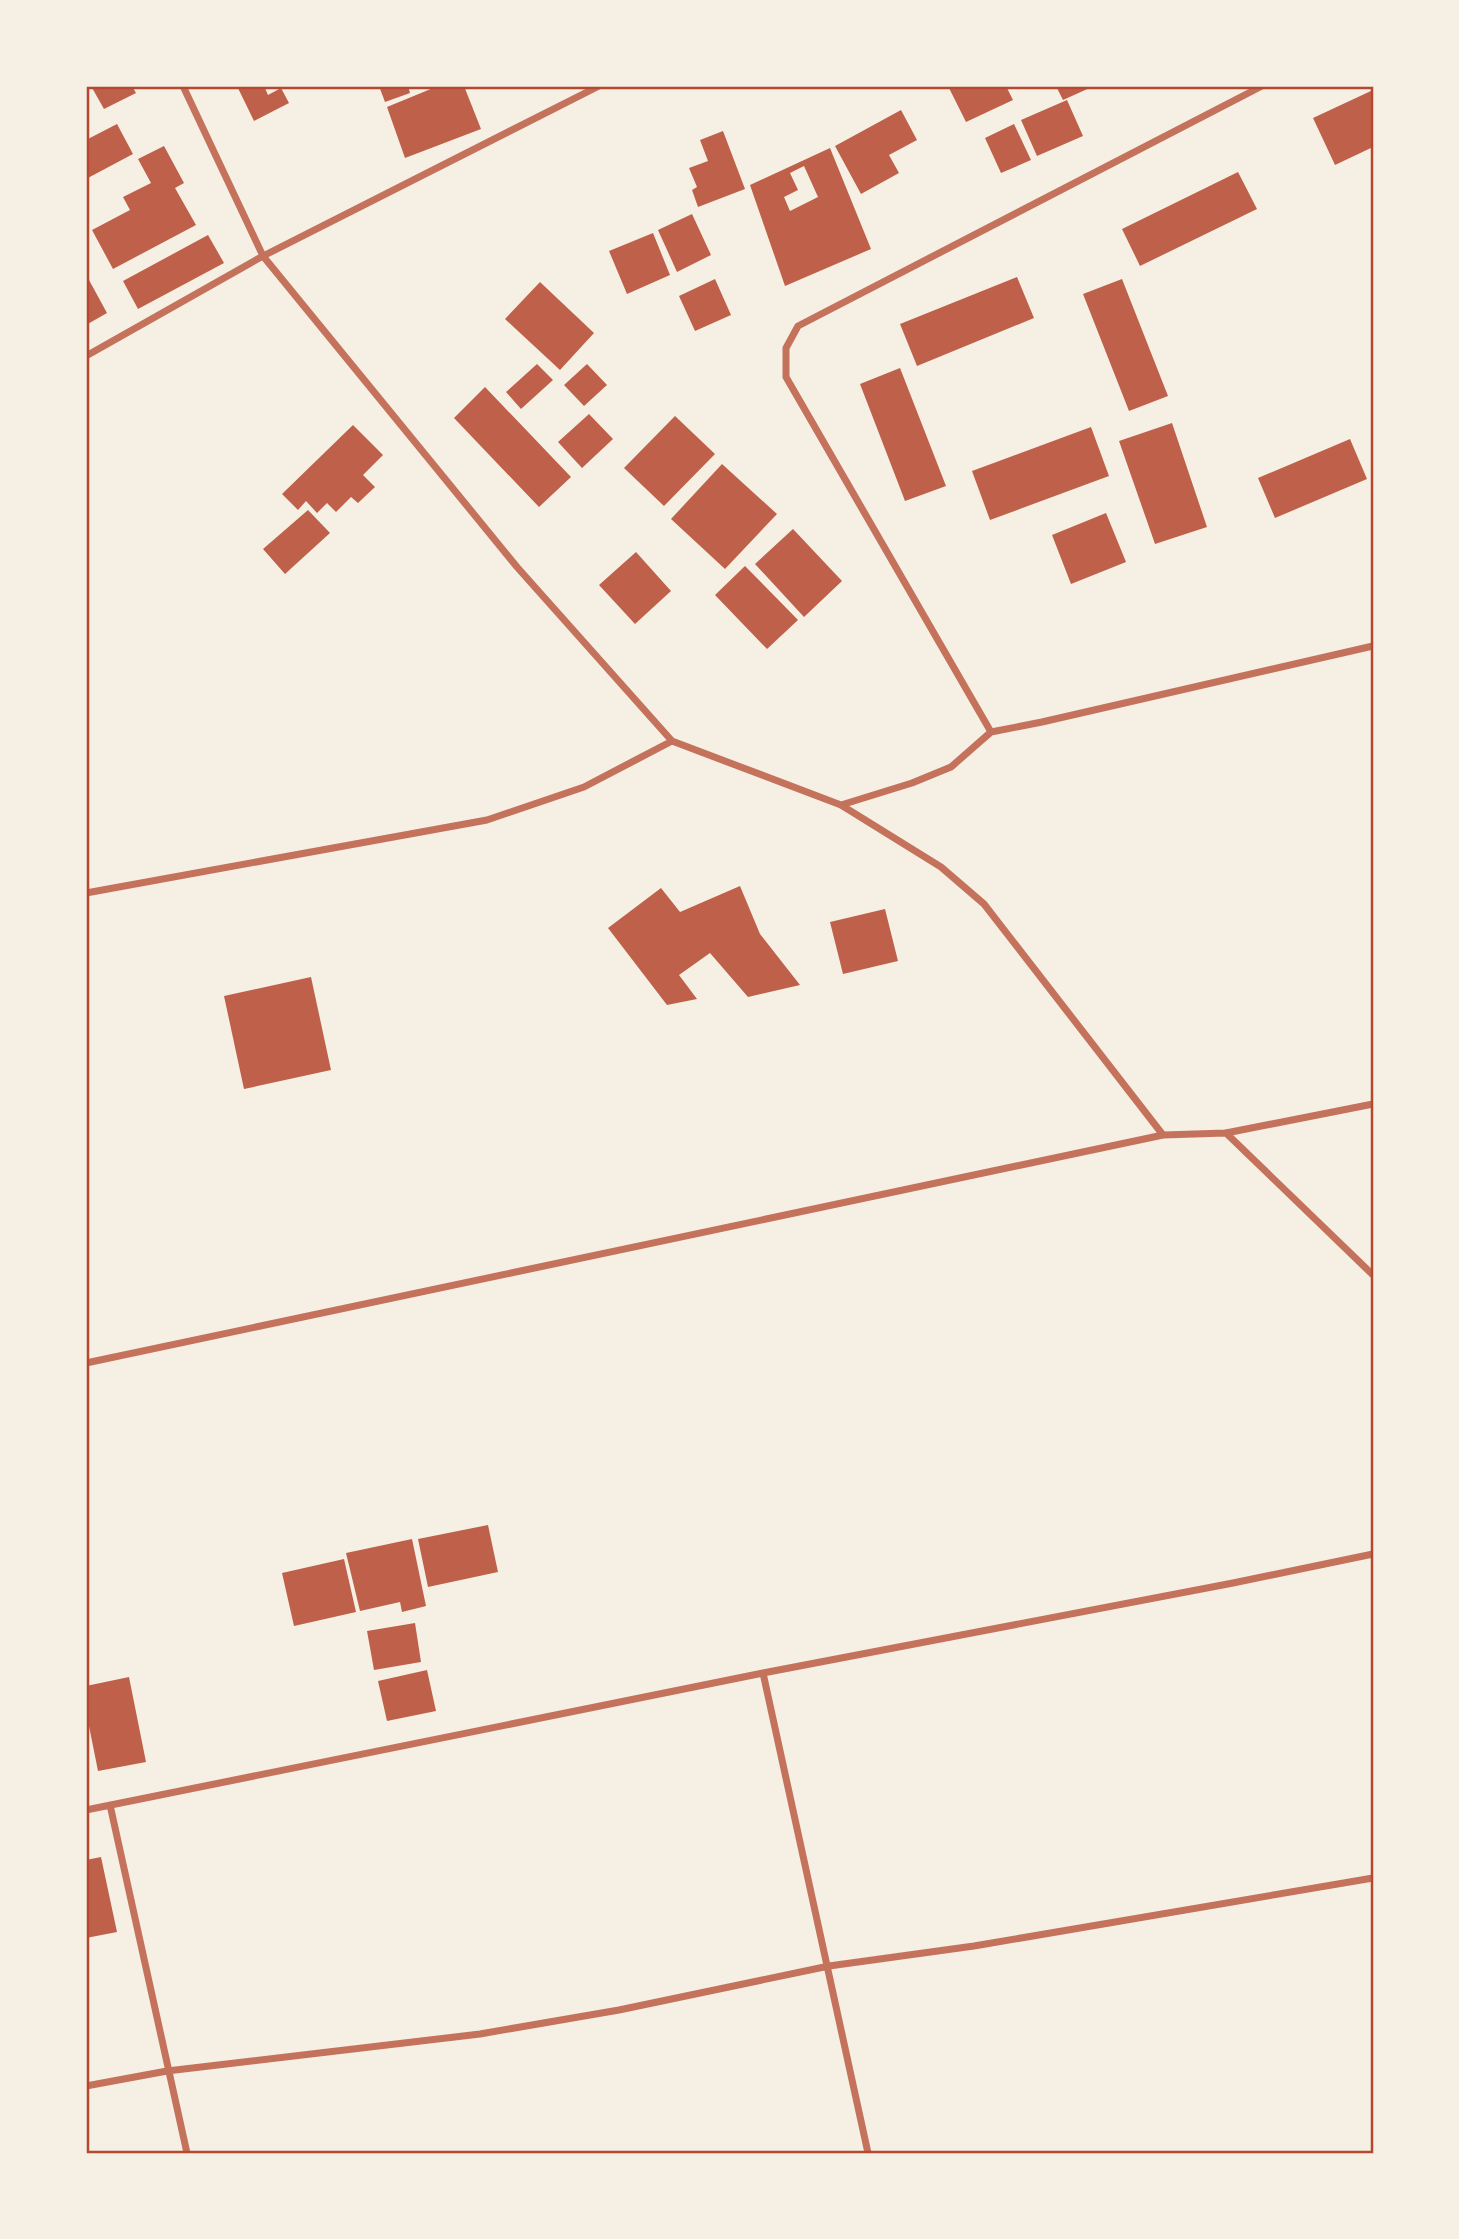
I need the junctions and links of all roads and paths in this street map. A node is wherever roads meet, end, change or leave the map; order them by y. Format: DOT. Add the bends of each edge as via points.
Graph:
graph roads {
  1 [pos="183,86"];
  2 [pos="599,86"];
  3 [pos="1262,86"];
  4 [pos="263,256"];
  5 [pos="86,356"];
  6 [pos="1373,646"];
  7 [pos="991,732"];
  8 [pos="672,741"];
  9 [pos="841,805"];
  10 [pos="86,893"];
  11 [pos="1373,1104"];
  12 [pos="1226,1133"];
  13 [pos="1163,1135"];
  14 [pos="1373,1275"];
  15 [pos="86,1363"];
  16 [pos="1373,1554"];
  17 [pos="763,1673"];
  18 [pos="110,1805"];
  19 [pos="86,1810"];
  20 [pos="1373,1878"];
  21 [pos="829,1966"];
  22 [pos="167,2071"];
  23 [pos="86,2086"];
  24 [pos="187,2153"];
  25 [pos="868,2153"];
  1 -- 4 [label="street"];
  2 -- 4 [label="street"];
  3 -- 7 [label="street" via="798,326 786,348 786,377"];
  4 -- 5 [label="street"];
  4 -- 8 [label="street" via="517,567"];
  6 -- 7 [label="street"];
  7 -- 9 [label="street" via="951,767"];
  8 -- 9 [label="street"];
  8 -- 10 [label="street" via="584,786 486,820"];
  9 -- 13 [label="street" via="941,867 984,904"];
  11 -- 12 [label="street"];
  12 -- 13 [label="street"];
  12 -- 14 [label="street"];
  13 -- 15 [label="street"];
  16 -- 17 [label="street"];
  17 -- 18 [label="street"];
  17 -- 21 [label="street"];
  18 -- 19 [label="street"];
  18 -- 22 [label="street"];
  20 -- 21 [label="street"];
  21 -- 22 [label="street" via="480,2034"];
  21 -- 25 [label="street"];
  22 -- 23 [label="street"];
  22 -- 24 [label="street"];
}
